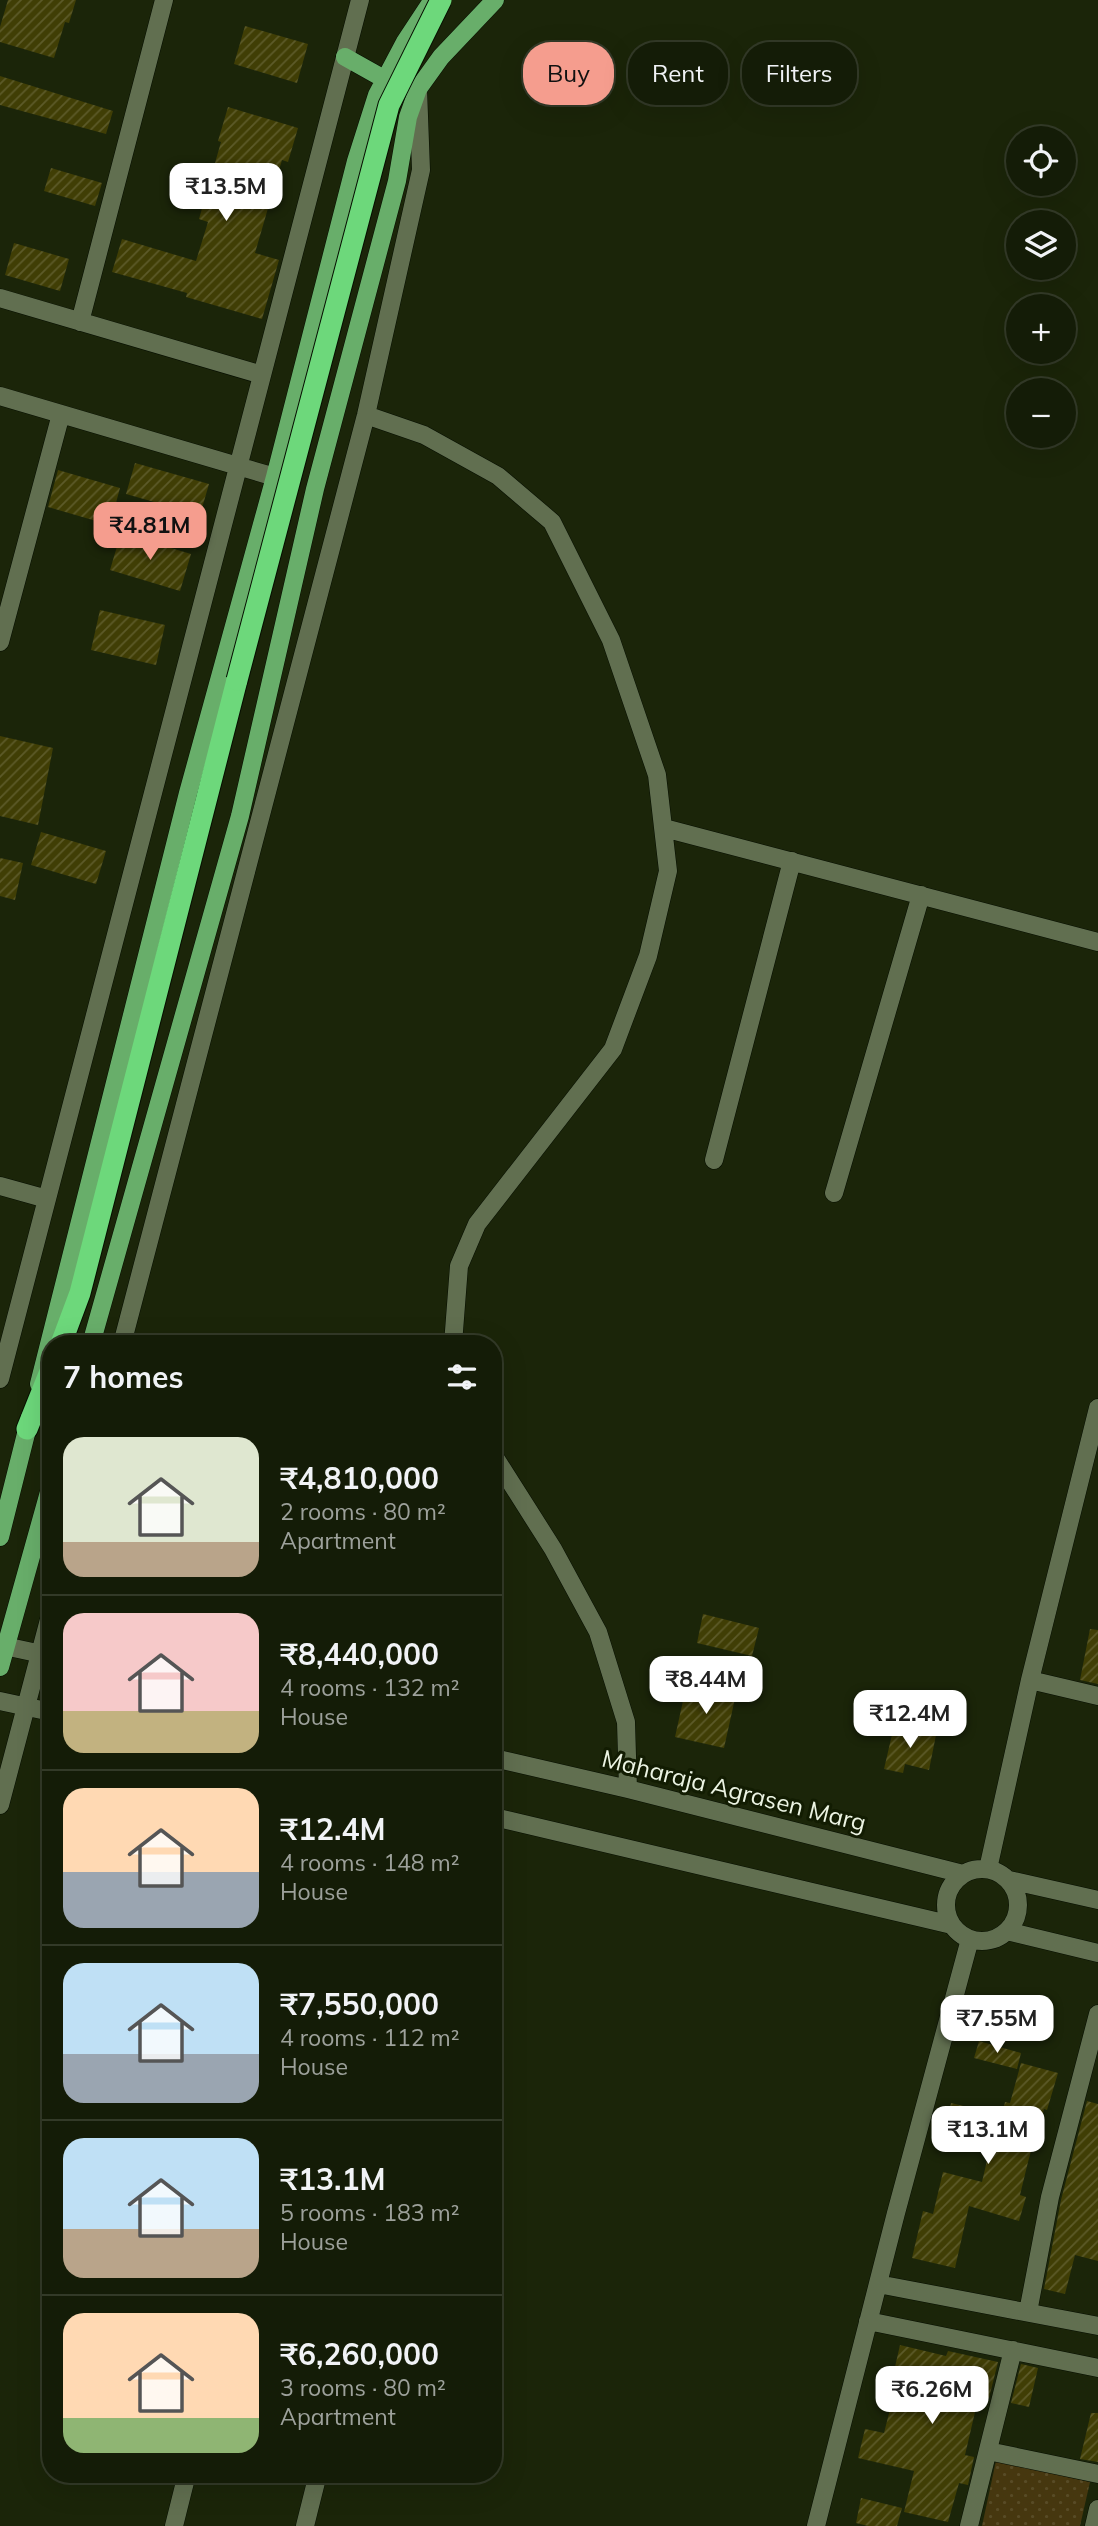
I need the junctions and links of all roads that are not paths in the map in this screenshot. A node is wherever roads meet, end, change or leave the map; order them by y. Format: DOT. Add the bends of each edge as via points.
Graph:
graph roads {
  1 [pos="360,0"];
  2 [pos="433,0"];
  3 [pos="441,0"];
  4 [pos="495,0"];
  5 [pos="161,1"];
  6 [pos="405,42"];
  7 [pos="345,57"];
  8 [pos="441,57"];
  9 [pos="386,80"];
  10 [pos="418,89"];
  11 [pos="0,298"];
  12 [pos="80,322"];
  13 [pos="262,375"];
  14 [pos="0,396"];
  15 [pos="61,414"];
  16 [pos="366,415"];
  17 [pos="238,466"];
  18 [pos="275,477"];
  19 [pos="0,642"];
  20 [pos="664,828"];
  21 [pos="792,861"];
  22 [pos="921,895"];
  23 [pos="1098,942"];
  24 [pos="714,1160"];
  25 [pos="0,1186"];
  26 [pos="834,1193"];
  27 [pos="47,1199"];
  28 [pos="51,1335"];
  29 [pos="64,1335"];
  30 [pos="93,1335"];
  31 [pos="123,1335"];
  32 [pos="454,1335"];
  33 [pos="42,1370"];
  34 [pos="0,1378"];
  35 [pos="42,1392"];
  36 [pos="1098,1408"];
  37 [pos="27,1429"];
  38 [pos="502,1469"];
  39 [pos="42,1515"];
  40 [pos="0,1537"];
  41 [pos="3,1646"];
  42 [pos="42,1654"];
  43 [pos="42,1663"];
  44 [pos="0,1667"];
  45 [pos="1030,1680"];
  46 [pos="1098,1696"];
  47 [pos="0,1701"];
  48 [pos="26,1707"];
  49 [pos="42,1710"];
  50 [pos="502,1760"];
  51 [pos="628,1789"];
  52 [pos="0,1805"];
  53 [pos="502,1819"];
  54 [pos="988,1869"];
  55 [pos="963,1874"];
  56 [pos="1009,1880"];
  57 [pos="1098,1900"];
  58 [pos="952,1925"];
  59 [pos="1007,1931"];
  60 [pos="970,1939"];
  61 [pos="1098,1952"];
  62 [pos="1098,2014"];
  63 [pos="878,2284"];
  64 [pos="1028,2312"];
  65 [pos="868,2321"];
  66 [pos="1098,2326"];
  67 [pos="1013,2350"];
  68 [pos="1098,2368"];
  69 [pos="988,2451"];
  70 [pos="1098,2474"];
  71 [pos="185,2483"];
  72 [pos="316,2483"];
  73 [pos="1098,2509"];
  74 [pos="174,2526"];
  75 [pos="305,2526"];
  76 [pos="816,2526"];
  77 [pos="969,2526"];
  78 [pos="1094,2526"];
  1 -- 7 [label="street"];
  2 -- 6 [label="main road"];
  3 -- 29 [label="highway, bridge" via="388,105 80,1293"];
  4 -- 8 [label="main road"];
  5 -- 12 [label="street"];
  6 -- 8 [label="main road"];
  6 -- 9 [label="main road"];
  7 -- 9 [label="main road"];
  7 -- 13 [label="street"];
  8 -- 10 [label="main road"];
  9 -- 18 [label="main road" via="356,161"];
  10 -- 16 [label="street" via="421,170"];
  10 -- 30 [label="main road" via="315,489 240,816"];
  11 -- 12 [label="street"];
  12 -- 13 [label="street"];
  13 -- 17 [label="street"];
  14 -- 15 [label="street"];
  15 -- 17 [label="street"];
  15 -- 19 [label="street"];
  16 -- 20 [label="street" via="424,435 498,476 552,522 611,640 657,775"];
  16 -- 31 [label="street"];
  17 -- 18 [label="street"];
  17 -- 27 [label="street"];
  18 -- 28 [label="main road" via="188,793"];
  20 -- 21 [label="street"];
  20 -- 32 [label="street" via="668,871 648,956 613,1049 477,1224 459,1266"];
  21 -- 22 [label="street"];
  21 -- 24 [label="street"];
  22 -- 23 [label="street"];
  22 -- 26 [label="street"];
  25 -- 27 [label="street"];
  27 -- 34 [label="street"];
  33 -- 37 [label="main road"];
  35 -- 37 [label="highway"];
  36 -- 45 [label="street"];
  37 -- 40 [label="main road"];
  38 -- 51 [label="street" via="598,1632 626,1722"];
  39 -- 41 [label="main road"];
  41 -- 42 [label="street"];
  41 -- 44 [label="main road"];
  43 -- 48 [label="street"];
  45 -- 46 [label="street"];
  45 -- 54 [label="street"];
  47 -- 48 [label="street"];
  48 -- 49 [label="street"];
  48 -- 52 [label="street"];
  50 -- 51 [label="street, Maharaja Agrasen Marg"];
  51 -- 55 [label="street, Maharaja Agrasen Marg"];
  53 -- 58 [label="street"];
  54 -- 55 [label="street"];
  54 -- 56 [label="street"];
  55 -- 58 [label="street" via="948,1892"];
  56 -- 57 [label="street"];
  56 -- 59 [label="street" via="1018,1903"];
  58 -- 60 [label="street"];
  59 -- 60 [label="street" via="992,1940"];
  59 -- 61 [label="street"];
  60 -- 63 [label="street"];
  62 -- 64 [label="street" via="1050,2197"];
  63 -- 64 [label="street"];
  63 -- 65 [label="street"];
  64 -- 66 [label="street"];
  65 -- 67 [label="street"];
  65 -- 76 [label="street"];
  67 -- 68 [label="street"];
  67 -- 69 [label="street"];
  69 -- 70 [label="street"];
  69 -- 77 [label="street"];
  71 -- 74 [label="street"];
  72 -- 75 [label="street"];
  73 -- 78 [label="street"];
}
